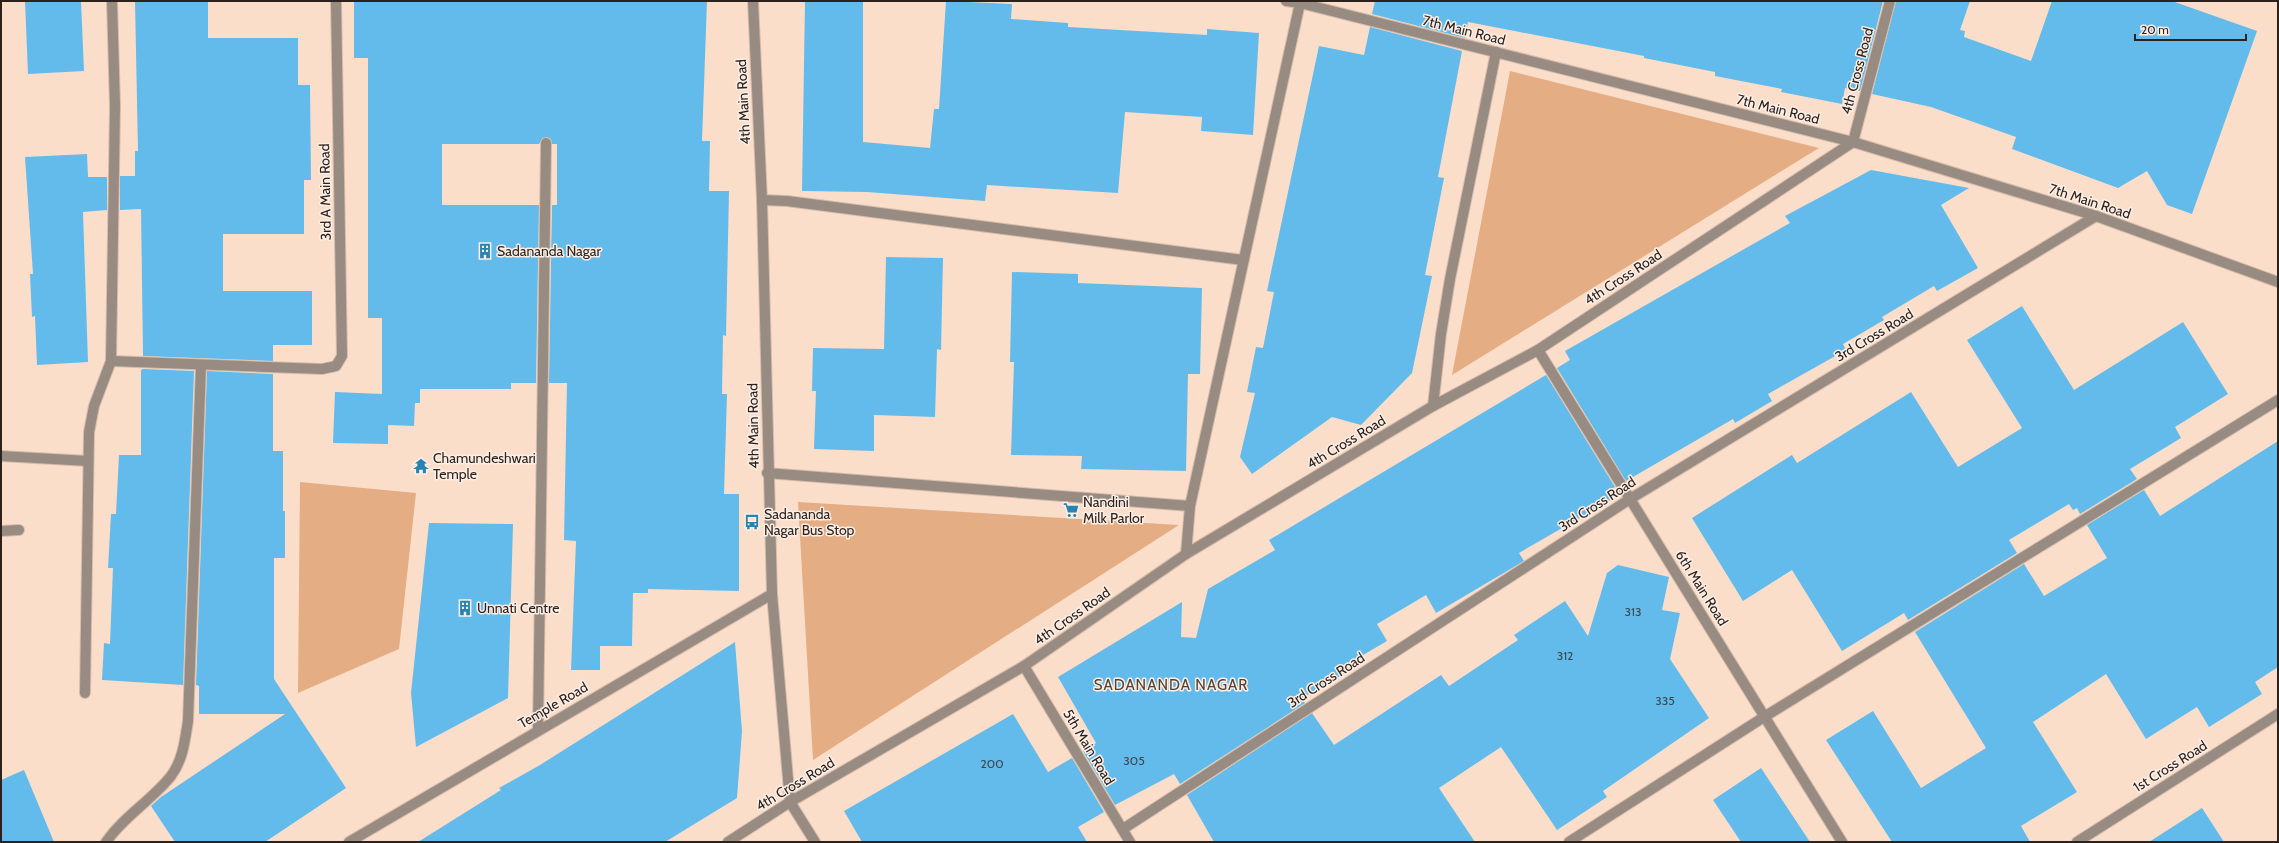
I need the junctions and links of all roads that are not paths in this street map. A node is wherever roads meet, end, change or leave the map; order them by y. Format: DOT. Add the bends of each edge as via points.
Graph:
graph roads {
  1 [pos="112,1"];
  2 [pos="336,1"];
  3 [pos="753,1"];
  4 [pos="1286,1"];
  5 [pos="1890,1"];
  6 [pos="1300,3"];
  7 [pos="1496,52"];
  8 [pos="1853,142"];
  9 [pos="546,143"];
  10 [pos="762,200"];
  11 [pos="2096,216"];
  12 [pos="1243,260"];
  13 [pos="2278,282"];
  14 [pos="1538,350"];
  15 [pos="111,361"];
  16 [pos="201,366"];
  17 [pos="2278,400"];
  18 [pos="1433,406"];
  19 [pos="1,456"];
  20 [pos="88,461"];
  21 [pos="768,472"];
  22 [pos="1630,499"];
  23 [pos="1190,506"];
  24 [pos="19,530"];
  25 [pos="1,531"];
  26 [pos="1186,554"];
  27 [pos="772,594"];
  28 [pos="1024,666"];
  29 [pos="85,693"];
  30 [pos="2278,714"];
  31 [pos="1764,717"];
  32 [pos="538,729"];
  33 [pos="790,802"];
  34 [pos="1123,829"];
  35 [pos="106,842"];
  36 [pos="349,842"];
  37 [pos="728,842"];
  38 [pos="815,842"];
  39 [pos="1130,842"];
  40 [pos="1569,842"];
  41 [pos="1842,842"];
  42 [pos="2077,842"];
  1 -- 15 [label="street" via="115,106"];
  2 -- 16 [label="street, 3rd A Main Road" via="342,356 336,366 322,369"];
  3 -- 10 [label="street, 4th Main Road"];
  4 -- 6 [label="street, 7th Main Road"];
  5 -- 8 [label="street, 4th Cross Road"];
  6 -- 7 [label="street, 7th Main Road"];
  6 -- 12 [label="street"];
  7 -- 8 [label="street, 7th Main Road"];
  7 -- 18 [label="street" via="1440,334"];
  8 -- 11 [label="street, 7th Main Road"];
  8 -- 14 [label="street, 4th Cross Road"];
  9 -- 32 [label="street"];
  10 -- 12 [label="street" via="787,201"];
  10 -- 21 [label="street, 4th Main Road"];
  11 -- 13 [label="street, 7th Main Road"];
  11 -- 22 [label="street, 3rd Cross Road"];
  12 -- 23 [label="street"];
  14 -- 18 [label="street, 4th Cross Road"];
  14 -- 22 [label="street, 6th Main Road"];
  15 -- 16 [label="street"];
  15 -- 20 [label="street" via="94,406 89,432"];
  16 -- 35 [label="street" via="188,721 183,753 171,776 114,830"];
  17 -- 31 [label="street"];
  18 -- 26 [label="street, 4th Cross Road"];
  19 -- 20 [label="street"];
  20 -- 29 [label="street"];
  21 -- 23 [label="street"];
  21 -- 27 [label="street, 4th Main Road"];
  22 -- 31 [label="street, 6th Main Road"];
  22 -- 34 [label="street, 3rd Cross Road"];
  23 -- 26 [label="street"];
  24 -- 25 [label="street"];
  26 -- 28 [label="street, 4th Cross Road"];
  27 -- 32 [label="street, Temple Road"];
  27 -- 33 [label="street, 4th Main Road"];
  28 -- 33 [label="street, 4th Cross Road"];
  28 -- 34 [label="street, 5th Main Road"];
  30 -- 42 [label="street, 1st Cross Road"];
  31 -- 40 [label="street"];
  31 -- 41 [label="street, 6th Main Road"];
  32 -- 36 [label="street, Temple Road"];
  33 -- 37 [label="street, 4th Cross Road"];
  33 -- 38 [label="street, 4th Main Road"];
  34 -- 39 [label="street, 5th Main Road"];
}
